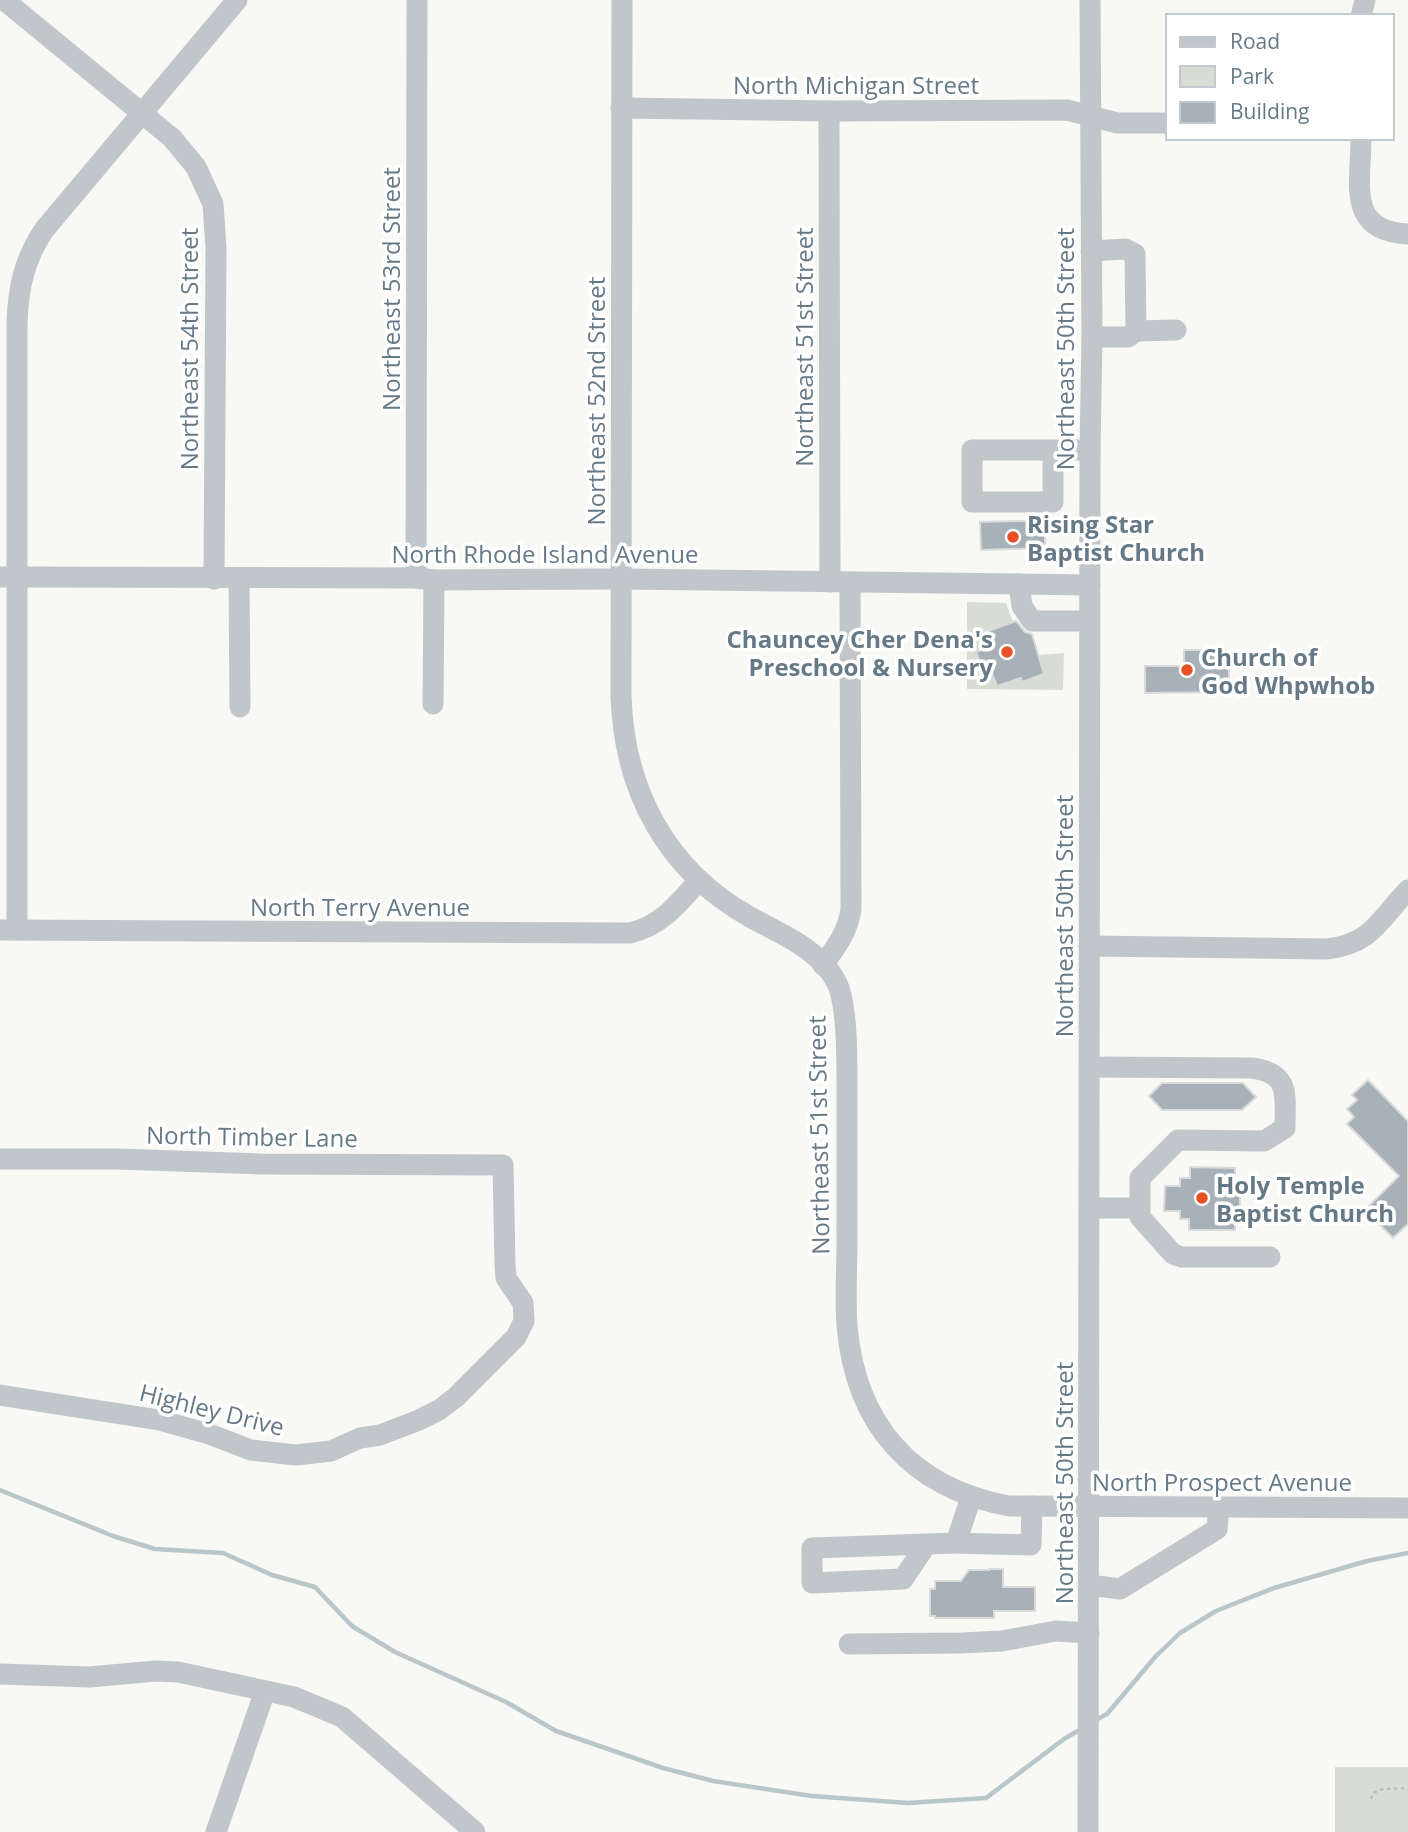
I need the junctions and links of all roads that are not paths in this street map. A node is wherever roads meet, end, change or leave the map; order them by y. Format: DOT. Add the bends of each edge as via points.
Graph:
graph roads {
  1 [pos="4,0"];
  2 [pos="237,0"];
  3 [pos="417,0"];
  4 [pos="622,0"];
  5 [pos="1090,0"];
  6 [pos="621,108"];
  7 [pos="829,111"];
  8 [pos="141,114"];
  9 [pos="1090,116"];
  10 [pos="1166,124"];
  11 [pos="1361,140"];
  12 [pos="1408,234"];
  13 [pos="1091,251"];
  14 [pos="1176,330"];
  15 [pos="1136,331"];
  16 [pos="1092,337"];
  17 [pos="1053,450"];
  18 [pos="1090,450"];
  19 [pos="9,577"];
  20 [pos="214,579"];
  21 [pos="239,579"];
  22 [pos="425,579"];
  23 [pos="621,579"];
  24 [pos="840,582"];
  25 [pos="1018,584"];
  26 [pos="1090,584"];
  27 [pos="1090,621"];
  28 [pos="433,704"];
  29 [pos="240,707"];
  30 [pos="699,880"];
  31 [pos="1408,890"];
  32 [pos="8,930"];
  33 [pos="1089,946"];
  34 [pos="823,965"];
  35 [pos="1089,1067"];
  36 [pos="0,1159"];
  37 [pos="1090,1208"];
  38 [pos="1139,1208"];
  39 [pos="1270,1257"];
  40 [pos="524,1312"];
  41 [pos="0,1395"];
  42 [pos="866,1403"];
  43 [pos="971,1497"];
  44 [pos="1032,1506"];
  45 [pos="1088,1507"];
  46 [pos="1219,1507"];
  47 [pos="1408,1508"];
  48 [pos="956,1544"];
  49 [pos="926,1545"];
  50 [pos="1089,1585"];
  51 [pos="1089,1633"];
  52 [pos="849,1644"];
  53 [pos="0,1674"];
  54 [pos="265,1692"];
  55 [pos="216,1832"];
  56 [pos="475,1832"];
  57 [pos="1088,1832"];
  1 -- 8 [label="street, Northeast 54th Street"];
  2 -- 8 [label="street"];
  3 -- 22 [label="street, Northeast 53rd Street"];
  4 -- 6 [label="street, Northeast 52nd Street"];
  5 -- 9 [label="street, Northeast 50th Street"];
  6 -- 7 [label="street, North Michigan Street"];
  6 -- 23 [label="street, Northeast 52nd Street"];
  7 -- 9 [label="street, North Michigan Street" via="1067,110"];
  7 -- 24 [label="street, Northeast 51st Street"];
  8 -- 19 [label="street" via="44,230 21,278"];
  8 -- 20 [label="street, Northeast 54th Street" via="172,138 196,167 213,204"];
  9 -- 10 [label="street, North Michigan Street" via="1117,123"];
  9 -- 13 [label="street, Northeast 50th Street"];
  11 -- 12 [label="street" via="1363,209 1374,226"];
  13 -- 15 [label="street" via="1125,249 1135,254"];
  13 -- 16 [label="street, Northeast 50th Street"];
  14 -- 15 [label="street"];
  15 -- 16 [label="street" via="1128,337"];
  16 -- 18 [label="street, Northeast 50th Street"];
  17 -- 17 [label="street" via="972,450 972,502 1053,502"];
  17 -- 18 [label="street"];
  18 -- 26 [label="street, Northeast 50th Street"];
  19 -- 20 [label="street, North Rhode Island Avenue"];
  19 -- 32 [label="street"];
  20 -- 21 [label="street, North Rhode Island Avenue"];
  21 -- 22 [label="street, North Rhode Island Avenue"];
  21 -- 29 [label="street"];
  22 -- 23 [label="street, North Rhode Island Avenue"];
  22 -- 28 [label="street, Northeast 53rd Street"];
  23 -- 24 [label="street, North Rhode Island Avenue"];
  23 -- 30 [label="street, Northeast 52nd Street" via="626,749 643,802 659,833"];
  24 -- 25 [label="street, North Rhode Island Avenue"];
  24 -- 34 [label="street, Northeast 51st Street" via="851,909 845,934"];
  25 -- 26 [label="street, North Rhode Island Avenue"];
  25 -- 27 [label="street" via="1022,606 1032,621"];
  26 -- 27 [label="street, Northeast 50th Street"];
  27 -- 33 [label="street, Northeast 50th Street"];
  30 -- 32 [label="street, North Terry Avenue" via="656,924 629,933"];
  30 -- 34 [label="street, Northeast 52nd Street" via="732,906 800,943"];
  31 -- 33 [label="street" via="1364,939 1342,947"];
  33 -- 35 [label="street, Northeast 50th Street"];
  34 -- 42 [label="street, Northeast 51st Street" via="841,995 847,1052 848,1325 855,1374"];
  35 -- 37 [label="street, Northeast 50th Street"];
  35 -- 38 [label="street" via="1252,1068 1272,1073 1285,1092 1285,1128 1264,1141 1178,1140 1140,1178"];
  36 -- 40 [label="street, North Timber Lane" via="503,1165 506,1278"];
  37 -- 38 [label="street"];
  37 -- 45 [label="street, Northeast 50th Street"];
  38 -- 39 [label="street" via="1143,1222 1177,1256"];
  40 -- 41 [label="street, Highley Drive" via="516,1337 439,1410 399,1429 312,1455 251,1450 159,1420"];
  42 -- 43 [label="street, North Prospect Avenue" via="897,1450 942,1485"];
  43 -- 44 [label="street, North Prospect Avenue"];
  43 -- 48 [label="street"];
  44 -- 45 [label="street, North Prospect Avenue"];
  44 -- 48 [label="street" via="1031,1545"];
  45 -- 46 [label="street, North Prospect Avenue"];
  45 -- 50 [label="street, Northeast 50th Street"];
  46 -- 47 [label="street, North Prospect Avenue"];
  46 -- 50 [label="street" via="1217,1529 1120,1589"];
  48 -- 49 [label="street"];
  49 -- 49 [label="street" via="812,1548 812,1583 903,1579"];
  50 -- 51 [label="street, Northeast 50th Street"];
  51 -- 52 [label="street" via="1056,1631 961,1643"];
  51 -- 57 [label="street, Northeast 50th Street"];
  53 -- 54 [label="street" via="89,1677 177,1672"];
  54 -- 55 [label="street"];
  54 -- 56 [label="street" via="305,1701 342,1717"];
}
